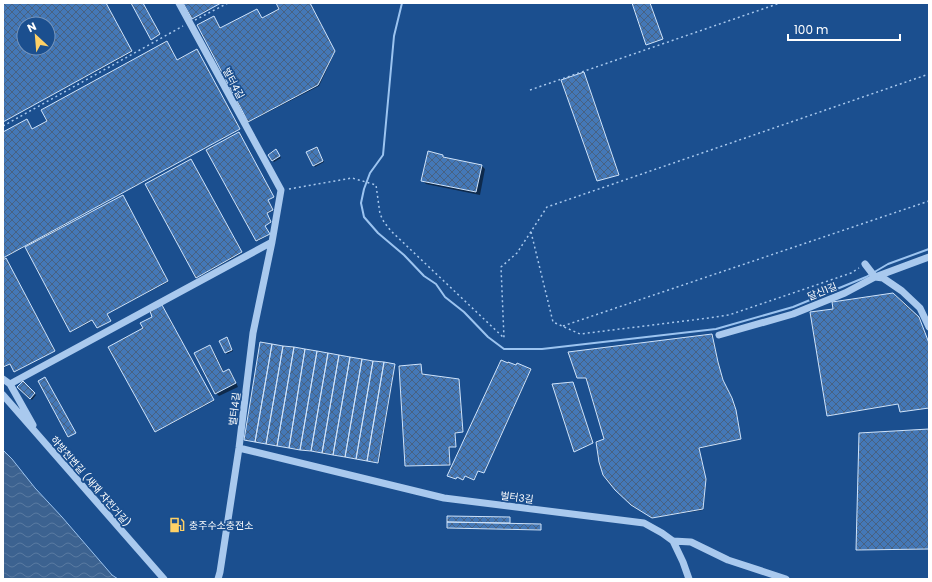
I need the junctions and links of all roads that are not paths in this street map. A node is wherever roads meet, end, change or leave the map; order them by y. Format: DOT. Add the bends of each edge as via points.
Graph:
graph roads {
  1 [pos="179,3"];
  2 [pos="272,242"];
  3 [pos="929,257"];
  4 [pos="865,264"];
  5 [pos="876,277"];
  6 [pos="929,327"];
  7 [pos="719,335"];
  8 [pos="3,379"];
  9 [pos="10,384"];
  10 [pos="3,395"];
  11 [pos="40,438"];
  12 [pos="239,448"];
  13 [pos="673,541"];
  14 [pos="164,579"];
  15 [pos="218,579"];
  16 [pos="689,579"];
  17 [pos="786,579"];
  1 -- 2 [label="street, 벌터4길" via="281,190"];
  2 -- 9 [label="street"];
  2 -- 12 [label="street, 벌터4길" via="253,333"];
  3 -- 5 [label="street, 달신1길"];
  4 -- 5 [label="street"];
  5 -- 6 [label="street" via="883,278 902,291 920,308"];
  5 -- 7 [label="street, 달신1길" via="793,314"];
  8 -- 9 [label="street"];
  9 -- 11 [label="street"];
  10 -- 11 [label="street, 하방천변길 (새재 자전거길)"];
  11 -- 14 [label="street, 하방천변길 (새재 자전거길)"];
  12 -- 13 [label="street, 벌터3길" via="444,498 644,523"];
  12 -- 15 [label="street, 벌터4길"];
  13 -- 16 [label="street"];
  13 -- 17 [label="street, 벌터3길" via="691,542 728,560"];
}
